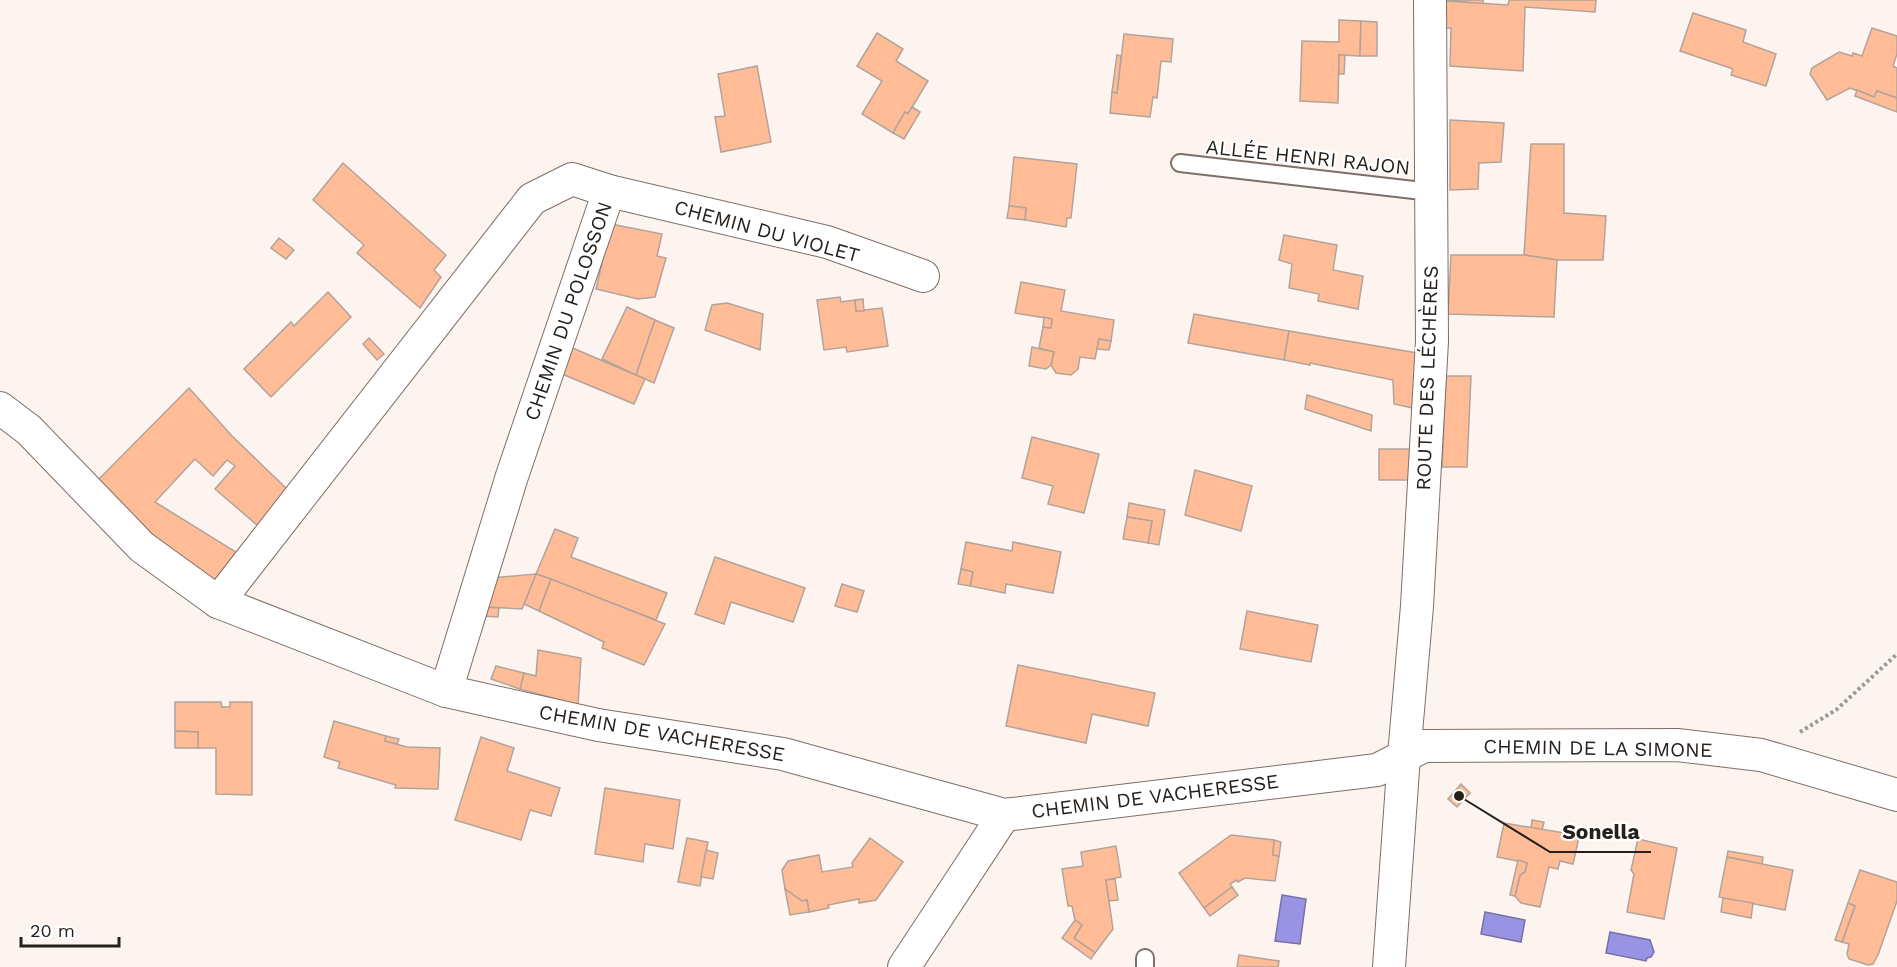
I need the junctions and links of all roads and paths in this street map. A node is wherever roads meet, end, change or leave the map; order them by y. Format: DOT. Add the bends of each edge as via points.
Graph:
graph roads {
  1 [pos="1430,0"];
  2 [pos="1180,163"];
  3 [pos="609,191"];
  4 [pos="1431,192"];
  5 [pos="923,276"];
  6 [pos="0,408"];
  7 [pos="218,602"];
  8 [pos="1897,654"];
  9 [pos="446,691"];
  10 [pos="1761,755"];
  11 [pos="1404,756"];
  12 [pos="1897,795"];
  13 [pos="1004,815"];
  14 [pos="904,967"];
  15 [pos="1389,967"];
  1 -- 4 [label="street, ROUTE DES LÉCHÈRES"];
  2 -- 4 [label="lane, ALLÉE HENRI RAJON"];
  3 -- 5 [label="street, CHEMIN DU VIOLET" via="827,242"];
  3 -- 7 [label="street, CHEMIN DU POLOSSON" via="572,179 532,199"];
  3 -- 9 [label="street, CHEMIN DU POLOSSON" via="512,476"];
  4 -- 11 [label="street, ROUTE DES LÉCHÈRES" via="1432,341"];
  6 -- 7 [label="street, CHEMIN DE VACHERESSE" via="29,430 142,547"];
  7 -- 9 [label="street, CHEMIN DE VACHERESSE"];
  8 -- 10 [label="path" via="1836,710"];
  9 -- 13 [label="street, CHEMIN DE VACHERESSE" via="598,725 783,754"];
  10 -- 11 [label="street, CHEMIN DE LA SIMONE" via="1677,746 1424,746"];
  10 -- 12 [label="street, CHEMIN DE LA SIMONE"];
  11 -- 13 [label="street, CHEMIN DE VACHERESSE" via="1377,770"];
  11 -- 15 [label="street, ROUTE DES LÉCHÈRES"];
  13 -- 14 [label="street"];
}
